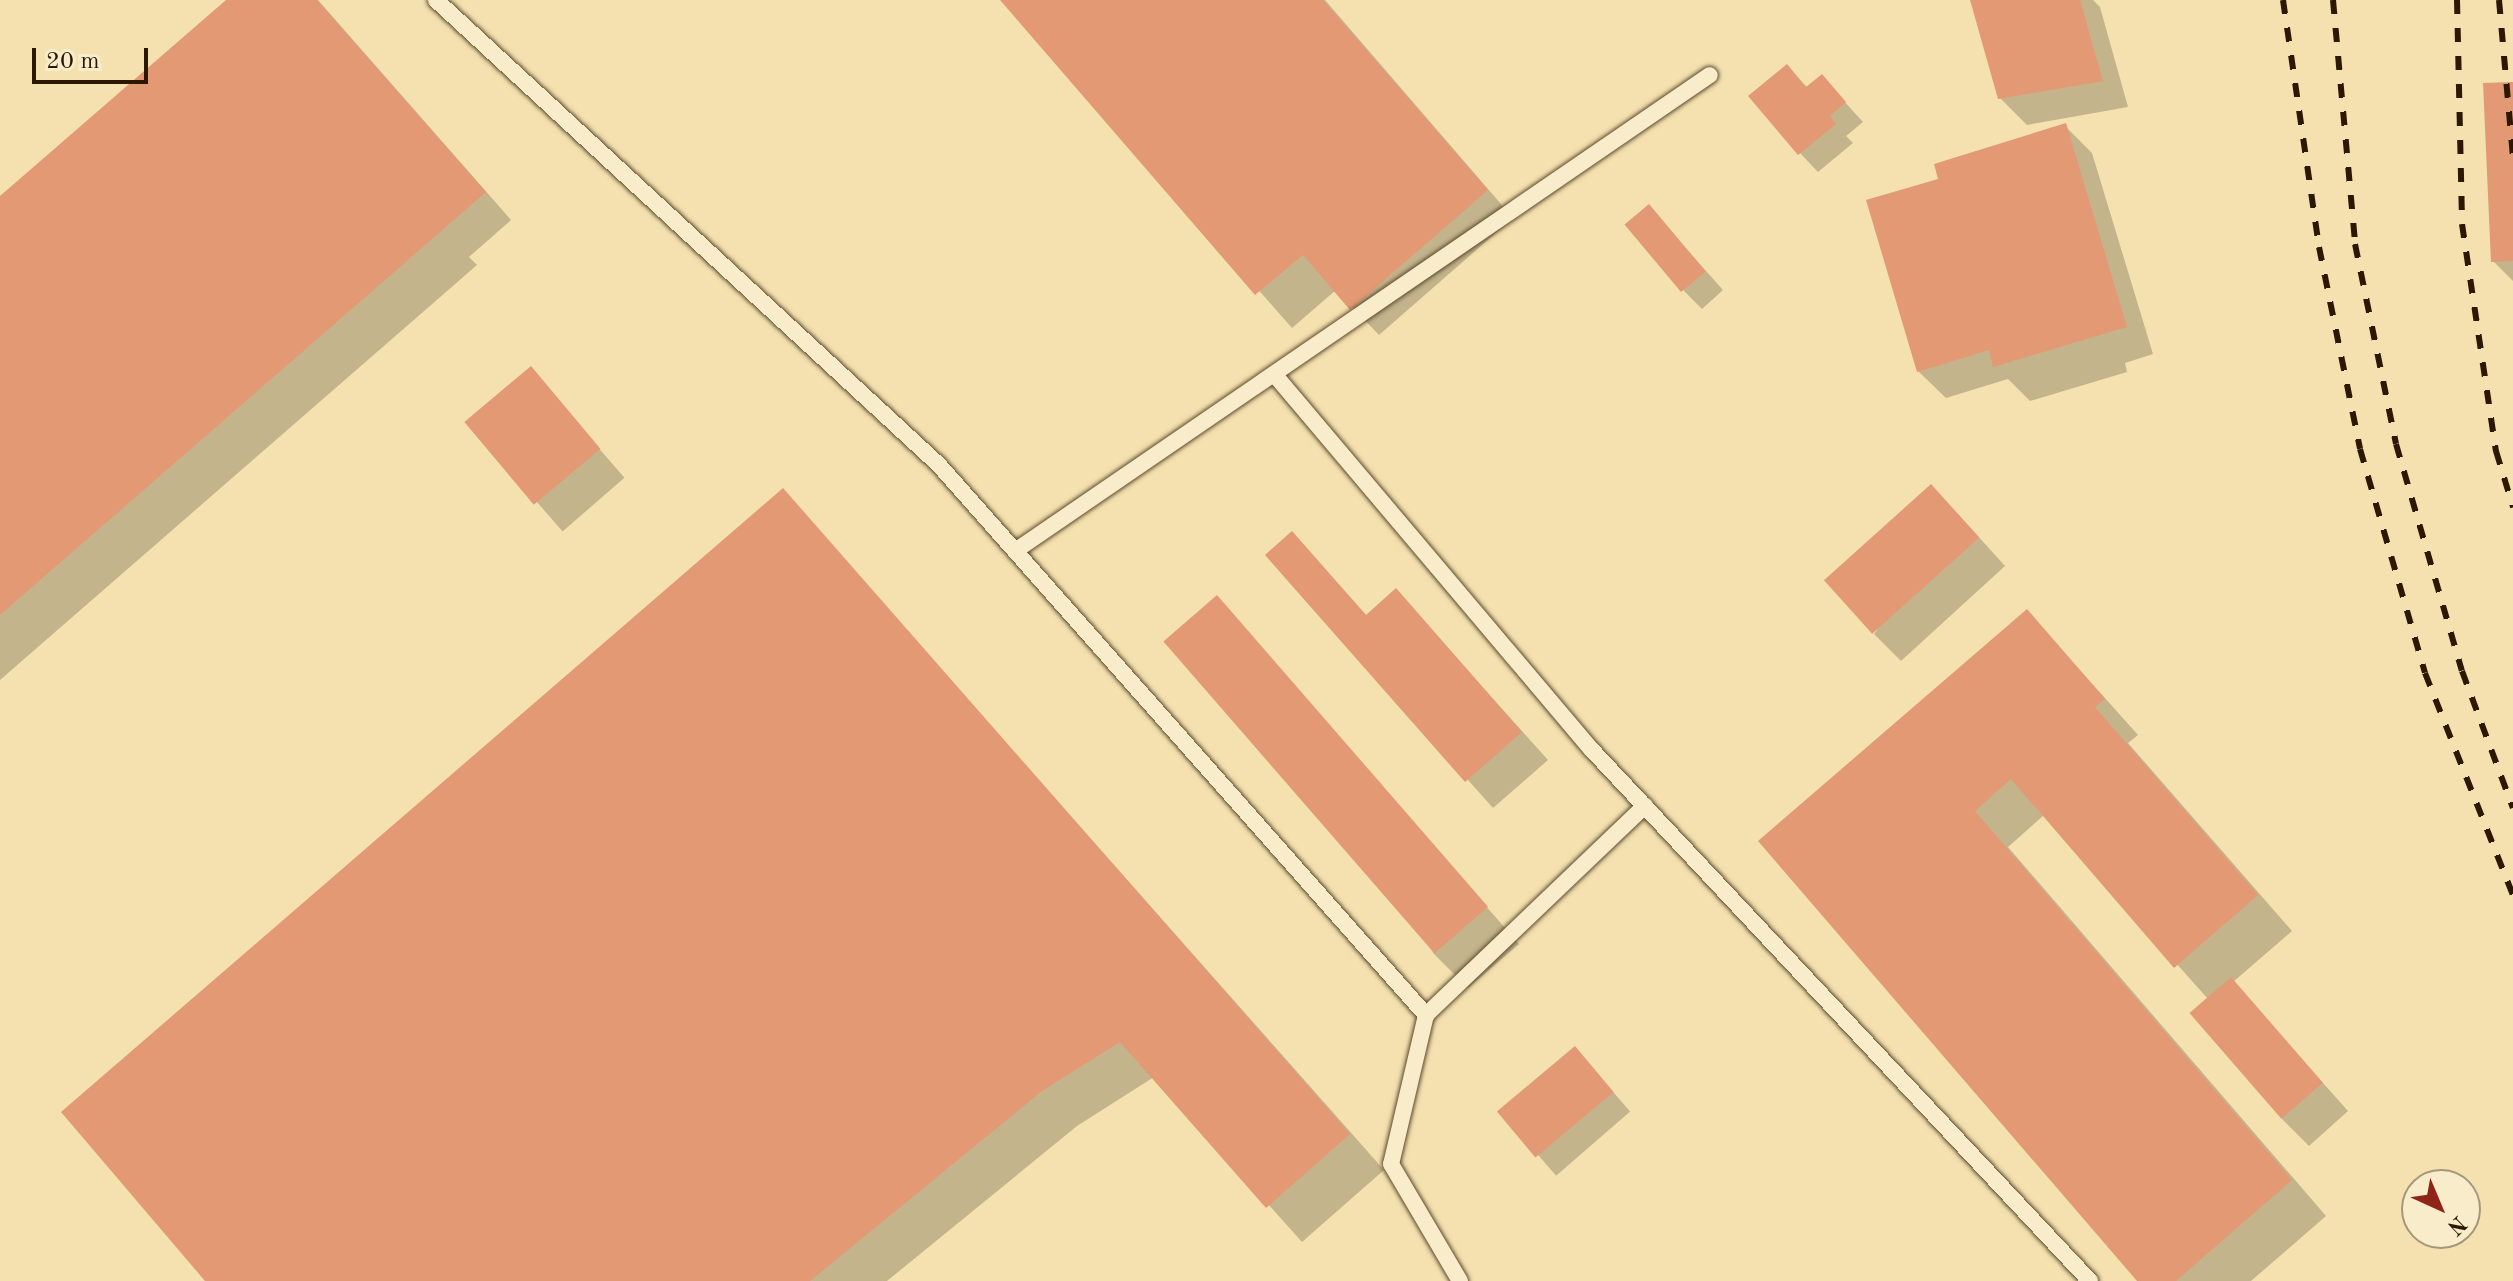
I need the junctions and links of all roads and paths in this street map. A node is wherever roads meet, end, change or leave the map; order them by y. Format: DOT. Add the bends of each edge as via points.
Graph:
graph roads {
  1 [pos="436,0"];
  2 [pos="1710,75"];
  3 [pos="1274,374"];
  4 [pos="1015,551"];
  5 [pos="1645,806"];
  6 [pos="1426,1015"];
  7 [pos="1460,1281"];
  8 [pos="2090,1281"];
  1 -- 4 [label="lane" via="939,465"];
  2 -- 3 [label="lane"];
  3 -- 4 [label="lane"];
  3 -- 5 [label="lane"];
  4 -- 6 [label="lane"];
  5 -- 6 [label="lane"];
  5 -- 8 [label="lane"];
  6 -- 7 [label="lane" via="1391,1164"];
}
